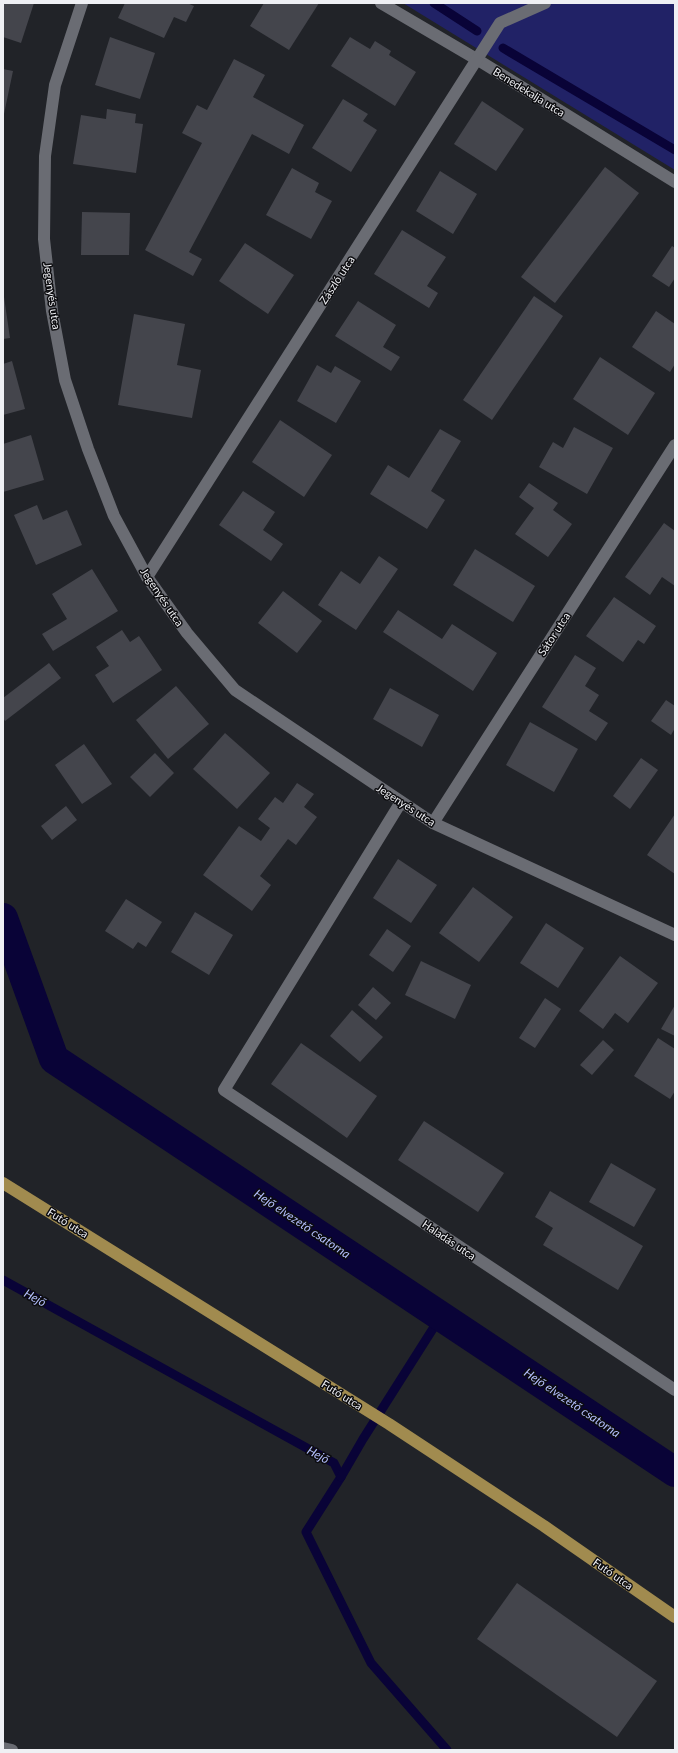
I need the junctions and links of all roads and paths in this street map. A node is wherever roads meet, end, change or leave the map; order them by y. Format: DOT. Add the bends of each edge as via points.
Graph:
graph roads {
  1 [pos="82,3"];
  2 [pos="381,3"];
  3 [pos="545,3"];
  4 [pos="478,60"];
  5 [pos="675,182"];
  6 [pos="675,445"];
  7 [pos="147,577"];
  8 [pos="401,802"];
  9 [pos="433,823"];
  10 [pos="675,935"];
  11 [pos="3,1184"];
  12 [pos="675,1390"];
  13 [pos="675,1617"];
  14 [pos="3,1748"];
  15 [pos="12,1750"];
  1 -- 7 [label="street, Jegenyés utca" via="55,85 45,156 44,239 65,380 114,516"];
  2 -- 4 [label="street, Benedekalja utca"];
  3 -- 4 [label="street, Zászló utca" via="500,23"];
  4 -- 5 [label="street, Benedekalja utca"];
  4 -- 7 [label="street, Zászló utca"];
  6 -- 9 [label="street, Sátor utca"];
  7 -- 8 [label="street, Jegenyés utca" via="187,633 235,690"];
  8 -- 9 [label="street, Jegenyés utca"];
  8 -- 12 [label="street, Haladás utca" via="224,1090"];
  9 -- 10 [label="street, Jegenyés utca"];
  11 -- 13 [label="main road, Futó utca" via="389,1424 544,1526"];
  14 -- 15 [label="street"];
}
